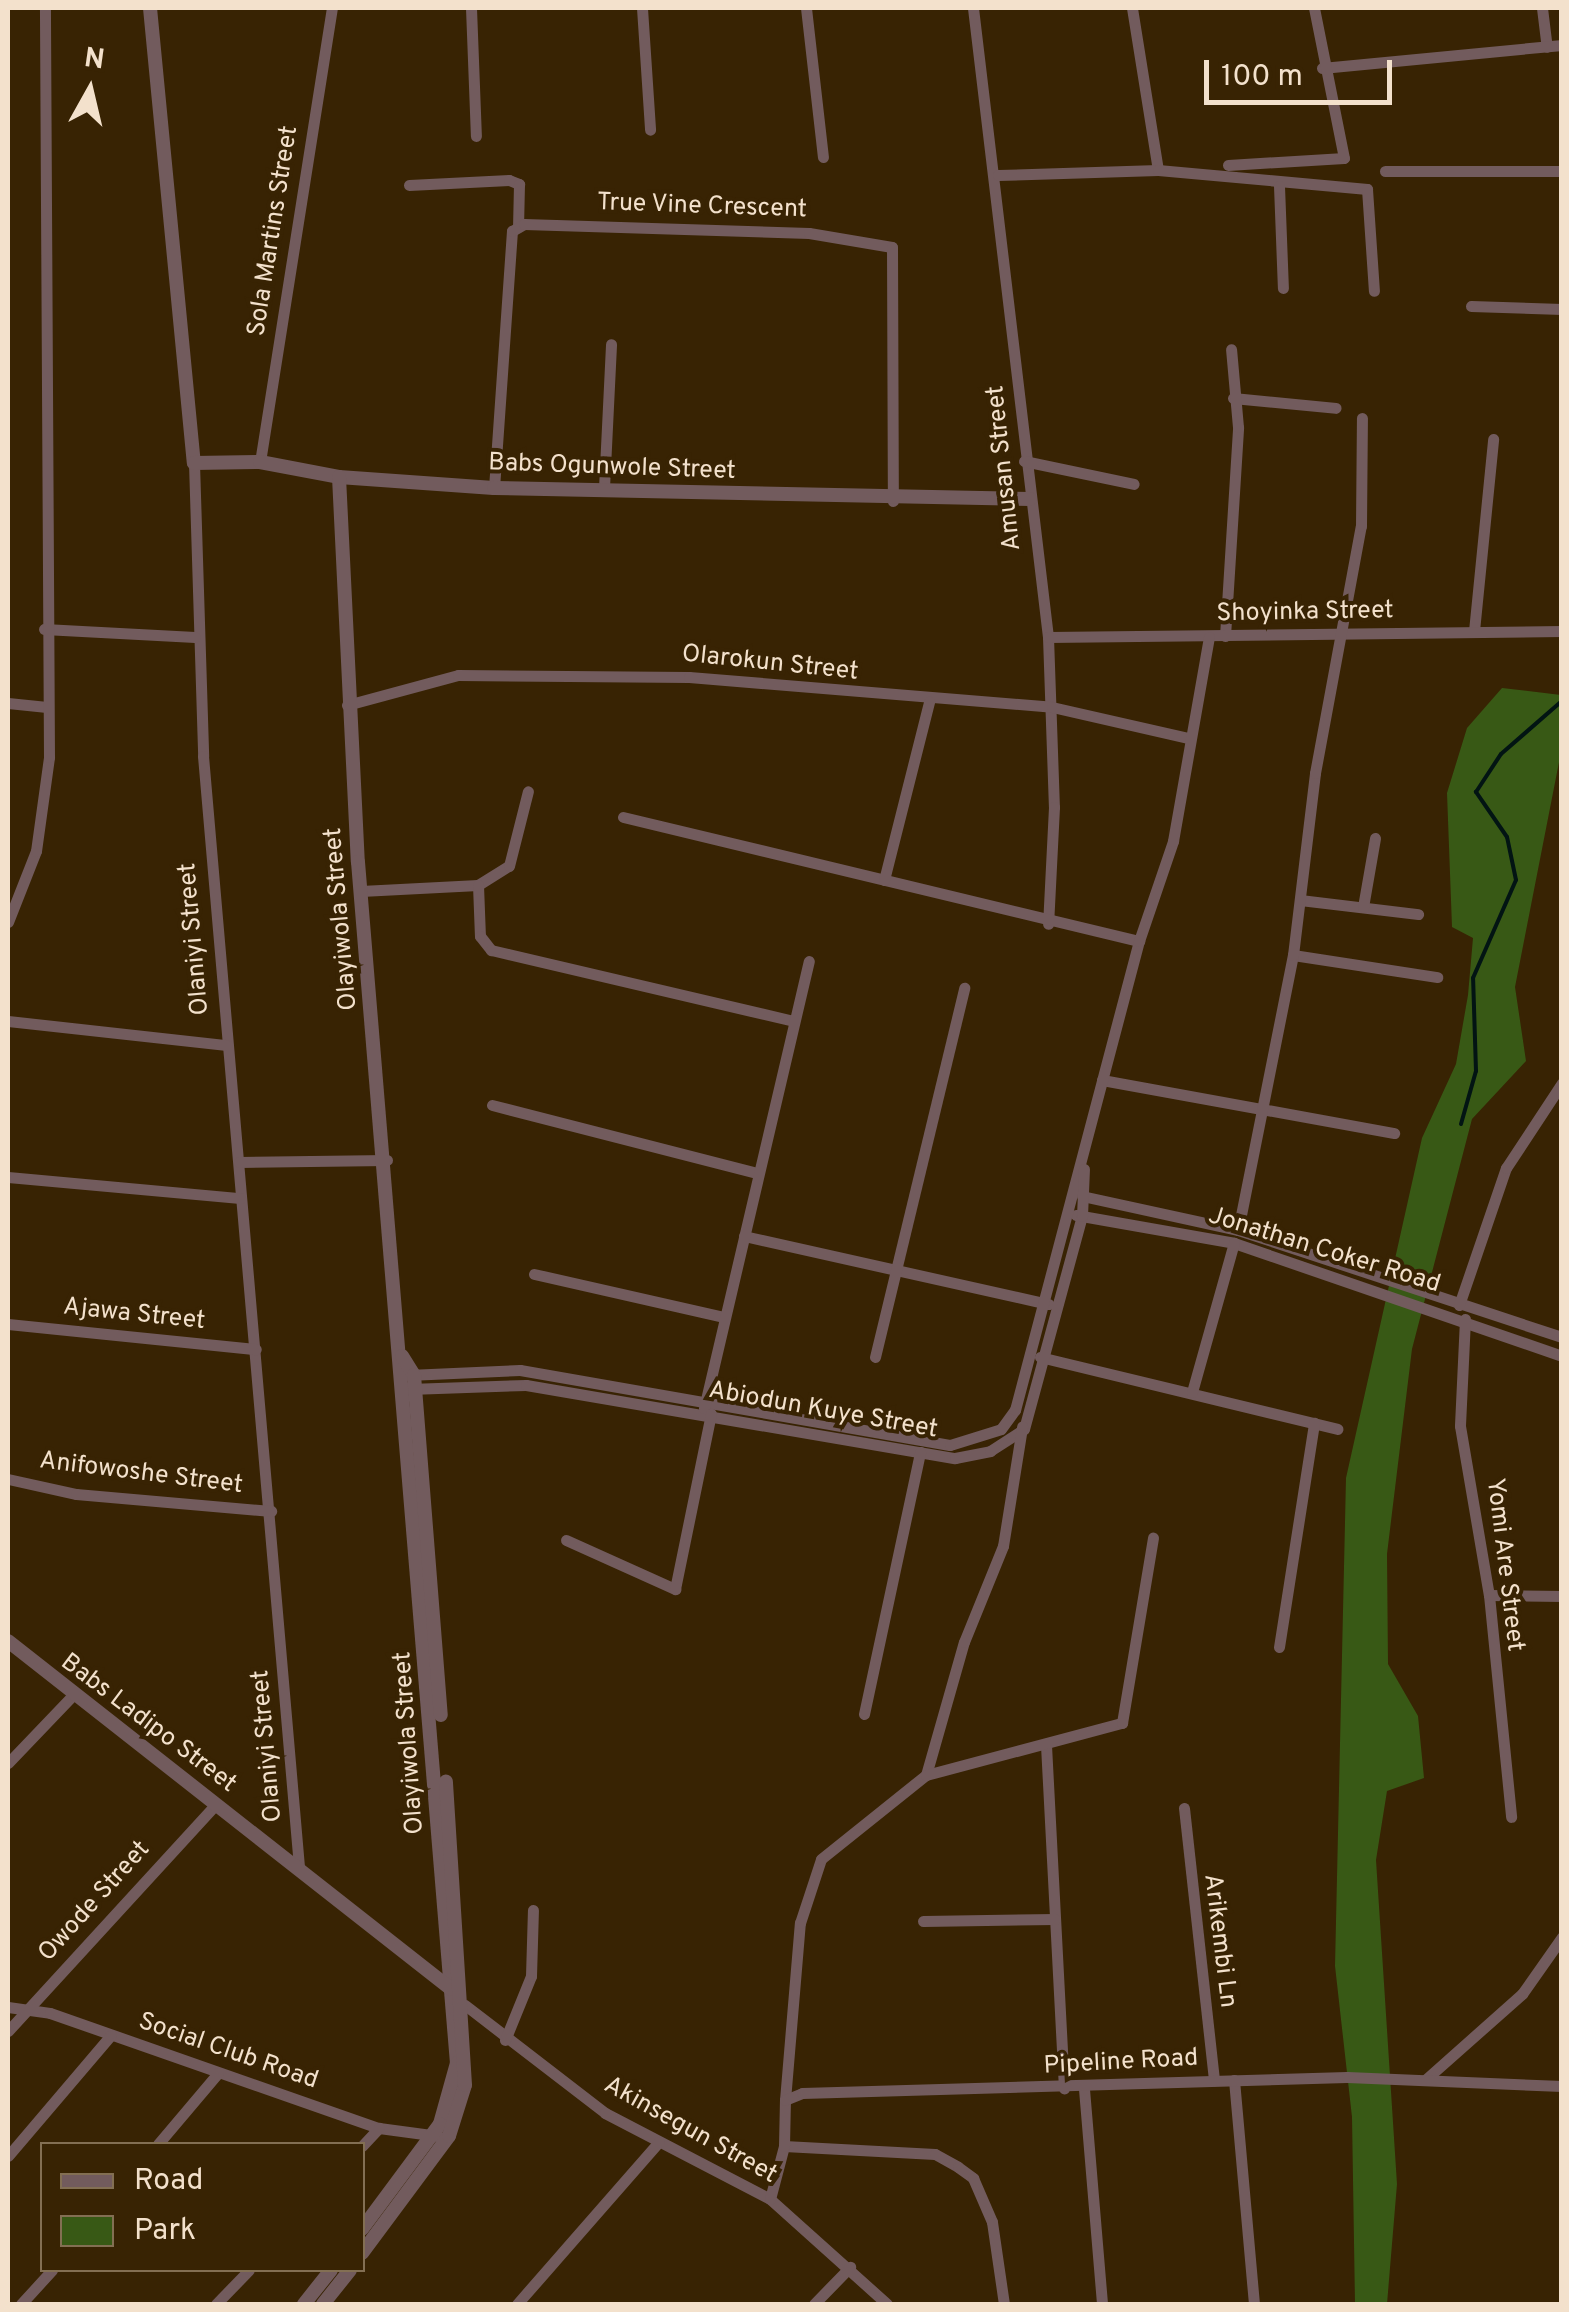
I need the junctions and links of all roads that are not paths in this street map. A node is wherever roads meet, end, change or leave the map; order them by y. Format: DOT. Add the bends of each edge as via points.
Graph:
graph roads {
  1 [pos="45,8"];
  2 [pos="150,8"];
  3 [pos="332,8"];
  4 [pos="471,8"];
  5 [pos="642,8"];
  6 [pos="806,8"];
  7 [pos="973,8"];
  8 [pos="1132,8"];
  9 [pos="1314,8"];
  10 [pos="1542,8"];
  11 [pos="1562,46"];
  12 [pos="1547,47"];
  13 [pos="1322,68"];
  14 [pos="650,130"];
  15 [pos="476,136"];
  16 [pos="822,157"];
  17 [pos="1228,165"];
  18 [pos="1158,170"];
  19 [pos="1385,171"];
  20 [pos="1562,171"];
  21 [pos="998,175"];
  22 [pos="408,185"];
  23 [pos="1279,186"];
  24 [pos="518,227"];
  25 [pos="1283,288"];
  26 [pos="1374,291"];
  27 [pos="1472,306"];
  28 [pos="1562,309"];
  29 [pos="611,344"];
  30 [pos="1232,349"];
  31 [pos="1233,398"];
  32 [pos="1336,408"];
  33 [pos="1362,418"];
  34 [pos="1494,438"];
  35 [pos="260,462"];
  36 [pos="1024,462"];
  37 [pos="194,463"];
  38 [pos="340,477"];
  39 [pos="1134,484"];
  40 [pos="494,488"];
  41 [pos="604,488"];
  42 [pos="1030,499"];
  43 [pos="893,501"];
  44 [pos="44,629"];
  45 [pos="1474,631"];
  46 [pos="1562,631"];
  47 [pos="1341,635"];
  48 [pos="1225,636"];
  49 [pos="195,637"];
  50 [pos="1048,637"];
  51 [pos="1209,637"];
  52 [pos="929,702"];
  53 [pos="8,703"];
  54 [pos="347,704"];
  55 [pos="47,707"];
  56 [pos="1052,707"];
  57 [pos="1188,738"];
  58 [pos="528,792"];
  59 [pos="623,817"];
  60 [pos="1375,838"];
  61 [pos="884,880"];
  62 [pos="478,885"];
  63 [pos="362,892"];
  64 [pos="1300,900"];
  65 [pos="1363,908"];
  66 [pos="1418,914"];
  67 [pos="8,922"];
  68 [pos="1048,924"];
  69 [pos="1139,941"];
  70 [pos="1293,955"];
  71 [pos="810,961"];
  72 [pos="1437,977"];
  73 [pos="964,988"];
  74 [pos="8,1021"];
  75 [pos="794,1021"];
  76 [pos="227,1044"];
  77 [pos="1102,1080"];
  78 [pos="1562,1084"];
  79 [pos="492,1104"];
  80 [pos="1261,1110"];
  81 [pos="1394,1133"];
  82 [pos="387,1160"];
  83 [pos="239,1162"];
  84 [pos="1084,1169"];
  85 [pos="757,1173"];
  86 [pos="8,1176"];
  87 [pos="1071,1194"];
  88 [pos="1086,1196"];
  89 [pos="240,1198"];
  90 [pos="1066,1214"];
  91 [pos="1082,1216"];
  92 [pos="744,1236"];
  93 [pos="1236,1236"];
  94 [pos="896,1268"];
  95 [pos="534,1274"];
  96 [pos="1044,1303"];
  97 [pos="1459,1305"];
  98 [pos="1058,1306"];
  99 [pos="723,1317"];
  100 [pos="1465,1319"];
  101 [pos="8,1324"];
  102 [pos="1562,1337"];
  103 [pos="256,1349"];
  104 [pos="1031,1354"];
  105 [pos="1562,1356"];
  106 [pos="876,1357"];
  107 [pos="1046,1358"];
  108 [pos="407,1382"];
  109 [pos="1192,1392"];
  110 [pos="706,1409"];
  111 [pos="1011,1418"];
  112 [pos="1314,1423"];
  113 [pos="1024,1429"];
  114 [pos="1336,1429"];
  115 [pos="920,1452"];
  116 [pos="8,1479"];
  117 [pos="271,1511"];
  118 [pos="1153,1538"];
  119 [pos="566,1540"];
  120 [pos="1490,1595"];
  121 [pos="1562,1596"];
  122 [pos="8,1641"];
  123 [pos="1279,1647"];
  124 [pos="71,1697"];
  125 [pos="864,1714"];
  126 [pos="1046,1746"];
  127 [pos="8,1763"];
  128 [pos="926,1775"];
  129 [pos="216,1804"];
  130 [pos="1184,1808"];
  131 [pos="1511,1817"];
  132 [pos="299,1866"];
  133 [pos="534,1910"];
  134 [pos="1055,1919"];
  135 [pos="923,1921"];
  136 [pos="1562,1937"];
  137 [pos="451,1989"];
  138 [pos="464,2005"];
  139 [pos="8,2007"];
  140 [pos="28,2009"];
  141 [pos="8,2031"];
  142 [pos="111,2035"];
  143 [pos="505,2040"];
  144 [pos="218,2073"];
  145 [pos="1214,2080"];
  146 [pos="1234,2080"];
  147 [pos="1425,2080"];
  148 [pos="1562,2086"];
  149 [pos="1084,2089"];
  150 [pos="1064,2090"];
  151 [pos="785,2100"];
  152 [pos="378,2128"];
  153 [pos="441,2136"];
  154 [pos="160,2142"];
  155 [pos="659,2142"];
  156 [pos="365,2143"];
  157 [pos="784,2146"];
  158 [pos="8,2156"];
  159 [pos="770,2199"];
  160 [pos="365,2225"];
  161 [pos="365,2250"];
  162 [pos="850,2267"];
  163 [pos="50,2272"];
  164 [pos="246,2272"];
  165 [pos="329,2272"];
  166 [pos="348,2272"];
  167 [pos="21,2304"];
  168 [pos="216,2304"];
  169 [pos="304,2304"];
  170 [pos="323,2304"];
  171 [pos="517,2304"];
  172 [pos="814,2304"];
  173 [pos="886,2304"];
  174 [pos="1004,2304"];
  175 [pos="1102,2304"];
  176 [pos="1254,2304"];
  1 -- 44 [label="street"];
  2 -- 37 [label="street, Olaniyi Street"];
  3 -- 35 [label="street, Sola Martins Street"];
  4 -- 15 [label="street"];
  5 -- 14 [label="street"];
  6 -- 16 [label="street"];
  7 -- 21 [label="street, Amusan Street"];
  8 -- 18 [label="street"];
  9 -- 13 [label="street"];
  10 -- 12 [label="street"];
  11 -- 12 [label="street"];
  12 -- 13 [label="street"];
  13 -- 17 [label="street" via="1348,148 1344,158"];
  18 -- 21 [label="street"];
  18 -- 23 [label="street"];
  19 -- 20 [label="street"];
  21 -- 36 [label="street, Amusan Street"];
  22 -- 24 [label="street" via="509,180 519,184"];
  23 -- 25 [label="street"];
  23 -- 26 [label="street" via="1369,190"];
  24 -- 40 [label="street" via="507,247"];
  24 -- 43 [label="street, True Vine Crescent" via="809,233 879,238 892,247"];
  27 -- 28 [label="street"];
  29 -- 41 [label="street"];
  30 -- 31 [label="street"];
  31 -- 32 [label="street"];
  31 -- 48 [label="street"];
  33 -- 47 [label="street" via="1364,504"];
  34 -- 45 [label="street"];
  35 -- 37 [label="street, Babs Ogunwole Street"];
  35 -- 38 [label="street, Babs Ogunwole Street"];
  36 -- 39 [label="street"];
  36 -- 42 [label="street, Amusan Street"];
  37 -- 49 [label="street, Olaniyi Street"];
  38 -- 40 [label="street, Babs Ogunwole Street"];
  38 -- 54 [label="street, Olayiwola Street"];
  40 -- 41 [label="street, Babs Ogunwole Street"];
  41 -- 43 [label="street, Babs Ogunwole Street"];
  42 -- 43 [label="street, Babs Ogunwole Street"];
  42 -- 50 [label="street, Amusan Street"];
  44 -- 49 [label="street"];
  44 -- 55 [label="street"];
  45 -- 46 [label="street, Shoyinka Street"];
  45 -- 47 [label="street, Shoyinka Street"];
  47 -- 48 [label="street, Shoyinka Street"];
  47 -- 64 [label="street"];
  48 -- 51 [label="street, Shoyinka Street"];
  49 -- 76 [label="street, Olaniyi Street"];
  50 -- 51 [label="street, Shoyinka Street"];
  50 -- 56 [label="street, Amusan Street"];
  51 -- 57 [label="street"];
  52 -- 54 [label="street, Olarokun Street" via="689,677 544,672 458,675"];
  52 -- 56 [label="street, Olarokun Street"];
  52 -- 61 [label="street"];
  53 -- 55 [label="street"];
  54 -- 63 [label="street, Olayiwola Street"];
  55 -- 67 [label="street" via="46,804"];
  56 -- 57 [label="street, Olarokun Street"];
  56 -- 68 [label="street, Amusan Street"];
  57 -- 69 [label="street" via="1174,840"];
  58 -- 62 [label="street" via="510,866"];
  59 -- 61 [label="street"];
  60 -- 65 [label="street"];
  61 -- 68 [label="street"];
  62 -- 63 [label="street"];
  62 -- 75 [label="street" via="480,936 491,950"];
  63 -- 82 [label="street, Olayiwola Street"];
  64 -- 65 [label="street"];
  64 -- 70 [label="street"];
  65 -- 66 [label="street"];
  68 -- 69 [label="street"];
  69 -- 77 [label="street"];
  70 -- 72 [label="street"];
  70 -- 80 [label="street"];
  71 -- 75 [label="street"];
  73 -- 94 [label="street"];
  74 -- 76 [label="street"];
  75 -- 85 [label="street"];
  76 -- 83 [label="street, Olaniyi Street"];
  77 -- 80 [label="street"];
  77 -- 84 [label="street"];
  78 -- 97 [label="street" via="1506,1168"];
  79 -- 85 [label="street"];
  80 -- 81 [label="street"];
  80 -- 93 [label="street"];
  82 -- 83 [label="street"];
  82 -- 108 [label="street, Olayiwola Street"];
  83 -- 89 [label="street, Olaniyi Street"];
  84 -- 87 [label="street"];
  84 -- 88 [label="street"];
  85 -- 92 [label="street"];
  86 -- 89 [label="street"];
  87 -- 88 [label="street, Jonathan Coker Road"];
  87 -- 90 [label="street"];
  88 -- 91 [label="street"];
  88 -- 93 [label="street, Jonathan Coker Road"];
  89 -- 103 [label="street, Olaniyi Street"];
  90 -- 91 [label="street, Jonathan Coker Road"];
  90 -- 96 [label="street"];
  91 -- 93 [label="street, Jonathan Coker Road"];
  91 -- 98 [label="street"];
  92 -- 94 [label="street"];
  92 -- 99 [label="street"];
  93 -- 97 [label="street, Jonathan Coker Road"];
  93 -- 100 [label="street, Jonathan Coker Road"];
  93 -- 109 [label="street"];
  94 -- 96 [label="street"];
  94 -- 106 [label="street"];
  95 -- 99 [label="street"];
  96 -- 98 [label="street"];
  96 -- 104 [label="street"];
  97 -- 102 [label="street, Jonathan Coker Road"];
  98 -- 107 [label="street"];
  99 -- 110 [label="street"];
  100 -- 105 [label="street, Jonathan Coker Road"];
  100 -- 120 [label="street, Yomi Are Street" via="1460,1426"];
  101 -- 103 [label="street, Ajawa Street"];
  103 -- 117 [label="street, Olaniyi Street"];
  104 -- 107 [label="street"];
  104 -- 111 [label="street"];
  107 -- 109 [label="street"];
  107 -- 113 [label="street"];
  108 -- 110 [label="street, Abiodun Kuye Street" via="526,1385"];
  108 -- 137 [label="street, Olayiwola Street"];
  108 -- 138 [label="street"];
  109 -- 112 [label="street"];
  110 -- 111 [label="street, Abiodun Kuye Street" via="950,1445 982,1439"];
  110 -- 115 [label="street, Abiodun Kuye Street"];
  110 -- 119 [label="street" via="675,1589"];
  111 -- 113 [label="street"];
  112 -- 114 [label="street"];
  112 -- 123 [label="street"];
  113 -- 115 [label="street, Abiodun Kuye Street" via="969,1456"];
  113 -- 128 [label="street" via="1003,1546 964,1642"];
  115 -- 125 [label="street"];
  116 -- 117 [label="street, Anifowoshe Street" via="76,1494"];
  117 -- 132 [label="street, Olaniyi Street"];
  118 -- 126 [label="street" via="1122,1723"];
  120 -- 121 [label="street"];
  120 -- 131 [label="street, Yomi Are Street"];
  122 -- 124 [label="street, Babs Ladipo Street"];
  124 -- 127 [label="street"];
  124 -- 129 [label="street, Babs Ladipo Street"];
  126 -- 128 [label="street"];
  126 -- 134 [label="street"];
  128 -- 151 [label="street" via="839,1839 811,1881 798,1940"];
  129 -- 132 [label="street, Babs Ladipo Street"];
  129 -- 140 [label="street, Owode Street"];
  130 -- 145 [label="street, Arikembi Ln"];
  132 -- 137 [label="street, Babs Ladipo Street"];
  133 -- 143 [label="street" via="530,1976"];
  134 -- 135 [label="street"];
  134 -- 150 [label="street"];
  136 -- 147 [label="street" via="1522,1994"];
  137 -- 153 [label="street, Olayiwola Street" via="455,2081"];
  138 -- 143 [label="street, Akinsegun Street"];
  138 -- 153 [label="street" via="465,2085"];
  139 -- 140 [label="street, Social Club Road"];
  140 -- 141 [label="street, Owode Street"];
  140 -- 142 [label="street, Social Club Road"];
  142 -- 144 [label="street, Social Club Road"];
  142 -- 158 [label="street"];
  143 -- 155 [label="street, Akinsegun Street"];
  144 -- 152 [label="street, Social Club Road"];
  144 -- 154 [label="street"];
  145 -- 146 [label="street, Pipeline Road"];
  145 -- 149 [label="street, Pipeline Road"];
  146 -- 147 [label="street, Pipeline Road"];
  146 -- 176 [label="street"];
  147 -- 148 [label="street, Pipeline Road"];
  149 -- 150 [label="street, Pipeline Road"];
  149 -- 175 [label="street"];
  150 -- 151 [label="street, Pipeline Road"];
  151 -- 157 [label="street"];
  152 -- 153 [label="street, Social Club Road"];
  152 -- 156 [label="street"];
  153 -- 160 [label="street"];
  153 -- 161 [label="street"];
  155 -- 159 [label="street, Akinsegun Street"];
  155 -- 171 [label="street"];
  157 -- 159 [label="street"];
  157 -- 174 [label="street" via="935,2154 958,2166 973,2178 992,2222"];
  159 -- 162 [label="street, Akinsegun Street"];
  162 -- 172 [label="street"];
  162 -- 173 [label="street, Akinsegun Street"];
  163 -- 167 [label="street"];
  164 -- 168 [label="street"];
  165 -- 169 [label="street"];
  166 -- 170 [label="street"];
}
